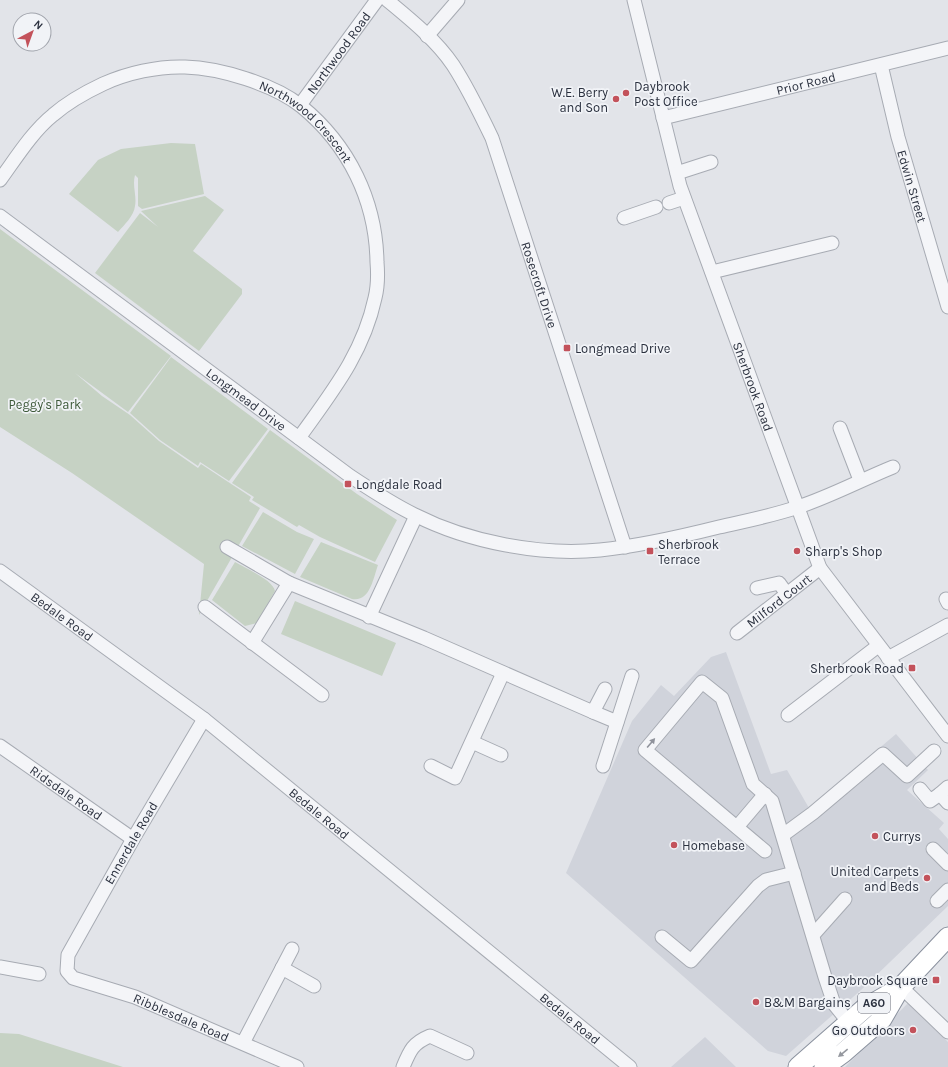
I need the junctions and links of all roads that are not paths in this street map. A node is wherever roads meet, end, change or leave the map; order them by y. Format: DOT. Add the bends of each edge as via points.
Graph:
graph roads {
  1 [pos="378,0"];
  2 [pos="387,0"];
  3 [pos="458,0"];
  4 [pos="634,0"];
  5 [pos="427,36"];
  6 [pos="948,48"];
  7 [pos="881,65"];
  8 [pos="300,105"];
  9 [pos="663,118"];
  10 [pos="711,162"];
  11 [pos="677,173"];
  12 [pos="0,180"];
  13 [pos="684,198"];
  14 [pos="669,203"];
  15 [pos="656,207"];
  16 [pos="0,216"];
  17 [pos="624,218"];
  18 [pos="832,243"];
  19 [pos="712,272"];
  20 [pos="948,307"];
  21 [pos="840,428"];
  22 [pos="299,438"];
  23 [pos="893,468"];
  24 [pos="860,480"];
  25 [pos="798,507"];
  26 [pos="416,516"];
  27 [pos="227,547"];
  28 [pos="624,547"];
  29 [pos="820,568"];
  30 [pos="0,571"];
  31 [pos="289,583"];
  32 [pos="757,588"];
  33 [pos="787,594"];
  34 [pos="205,607"];
  35 [pos="369,617"];
  36 [pos="948,624"];
  37 [pos="737,633"];
  38 [pos="252,643"];
  39 [pos="878,646"];
  40 [pos="888,658"];
  41 [pos="503,673"];
  42 [pos="632,676"];
  43 [pos="605,689"];
  44 [pos="322,695"];
  45 [pos="593,712"];
  46 [pos="788,714"];
  47 [pos="204,719"];
  48 [pos="617,722"];
  49 [pos="948,736"];
  50 [pos="472,742"];
  51 [pos="0,746"];
  52 [pos="934,751"];
  53 [pos="501,755"];
  54 [pos="431,766"];
  55 [pos="602,766"];
  56 [pos="920,789"];
  57 [pos="765,794"];
  58 [pos="945,795"];
  59 [pos="737,827"];
  60 [pos="783,835"];
  61 [pos="132,838"];
  62 [pos="933,848"];
  63 [pos="765,851"];
  64 [pos="948,864"];
  65 [pos="794,873"];
  66 [pos="948,890"];
  67 [pos="845,899"];
  68 [pos="937,902"];
  69 [pos="813,935"];
  70 [pos="662,937"];
  71 [pos="948,937"];
  72 [pos="292,949"];
  73 [pos="0,967"];
  74 [pos="282,968"];
  75 [pos="67,971"];
  76 [pos="39,974"];
  77 [pos="314,986"];
  78 [pos="901,987"];
  79 [pos="849,1022"];
  80 [pos="948,1032"];
  81 [pos="862,1037"];
  82 [pos="244,1043"];
  83 [pos="467,1054"];
  84 [pos="806,1064"];
  85 [pos="297,1067"];
  86 [pos="403,1067"];
  87 [pos="630,1067"];
  88 [pos="824,1067"];
  1 -- 8 [label="street, Northwood Road"];
  2 -- 5 [label="street, Rosecroft Drive"];
  3 -- 5 [label="street"];
  4 -- 9 [label="street, Sherbrook Road"];
  5 -- 28 [label="street, Rosecroft Drive" via="452,64 476,103 492,138"];
  6 -- 7 [label="street, Prior Road"];
  7 -- 9 [label="street, Prior Road"];
  7 -- 20 [label="street, Edwin Street" via="898,137"];
  8 -- 12 [label="street, Northwood Crescent" via="263,85 227,74 185,67 144,71 104,83 52,115"];
  8 -- 22 [label="street, Northwood Crescent" via="326,130 360,179 376,230 378,275 376,296 362,342 345,372"];
  9 -- 11 [label="street, Sherbrook Road"];
  10 -- 11 [label="street"];
  11 -- 13 [label="street, Sherbrook Road"];
  13 -- 14 [label="street"];
  13 -- 19 [label="street, Sherbrook Road"];
  15 -- 17 [label="street"];
  16 -- 22 [label="street, Longmead Drive"];
  18 -- 19 [label="street"];
  19 -- 25 [label="street, Sherbrook Road"];
  21 -- 24 [label="street"];
  22 -- 26 [label="street, Longmead Drive" via="381,497"];
  23 -- 24 [label="street"];
  24 -- 25 [label="street"];
  25 -- 28 [label="street, Longmead Drive" via="661,541"];
  25 -- 29 [label="street, Sherbrook Road"];
  26 -- 28 [label="street, Longmead Drive" via="461,533 523,548 562,551"];
  26 -- 35 [label="street"];
  27 -- 31 [label="street"];
  29 -- 33 [label="street, Milford Court"];
  29 -- 39 [label="street, Sherbrook Road"];
  30 -- 47 [label="street, Bedale Road"];
  31 -- 35 [label="street"];
  31 -- 38 [label="street"];
  32 -- 33 [label="street" via="779,583"];
  33 -- 37 [label="street, Milford Court"];
  34 -- 38 [label="street"];
  35 -- 41 [label="street"];
  36 -- 40 [label="street"];
  38 -- 44 [label="street"];
  39 -- 40 [label="street, Sherbrook Road"];
  39 -- 46 [label="street"];
  40 -- 49 [label="street, Sherbrook Road"];
  41 -- 45 [label="street"];
  41 -- 50 [label="street"];
  42 -- 48 [label="street"];
  43 -- 45 [label="street"];
  45 -- 48 [label="street"];
  47 -- 61 [label="street, Ennerdale Road"];
  47 -- 87 [label="street, Bedale Road"];
  48 -- 55 [label="street"];
  50 -- 53 [label="street"];
  50 -- 54 [label="street" via="455,778"];
  51 -- 61 [label="street, Ridsdale Road"];
  52 -- 60 [label="street" via="907,776 883,754"];
  56 -- 58 [label="street" via="930,802"];
  57 -- 59 [label="street"];
  59 -- 57 [label="street, one-way" via="645,750 702,682 722,698 753,784"];
  57 -- 60 [label="street" via="772,801"];
  59 -- 63 [label="street"];
  60 -- 65 [label="street"];
  61 -- 75 [label="street, Ennerdale Road" via="68,955"];
  62 -- 64 [label="street"];
  65 -- 69 [label="street"];
  65 -- 70 [label="street" via="766,880 758,886 691,961"];
  66 -- 68 [label="street"];
  67 -- 69 [label="street"];
  69 -- 79 [label="street" via="834,1004"];
  71 -- 78 [label="highway, A60"];
  72 -- 74 [label="street"];
  73 -- 76 [label="street"];
  74 -- 77 [label="street"];
  74 -- 82 [label="street"];
  75 -- 82 [label="street, Ribblesdale Road" via="73,978 135,997"];
  78 -- 79 [label="highway, A60" via="865,1008"];
  78 -- 80 [label="street"];
  78 -- 81 [label="highway, A60" via="882,1019"];
  79 -- 81 [label="street"];
  79 -- 84 [label="highway, A60"];
  81 -- 88 [label="highway, A60, one-way"];
  82 -- 85 [label="street, Ribblesdale Road"];
  83 -- 86 [label="street" via="430,1036 418,1041 409,1051"];
}
